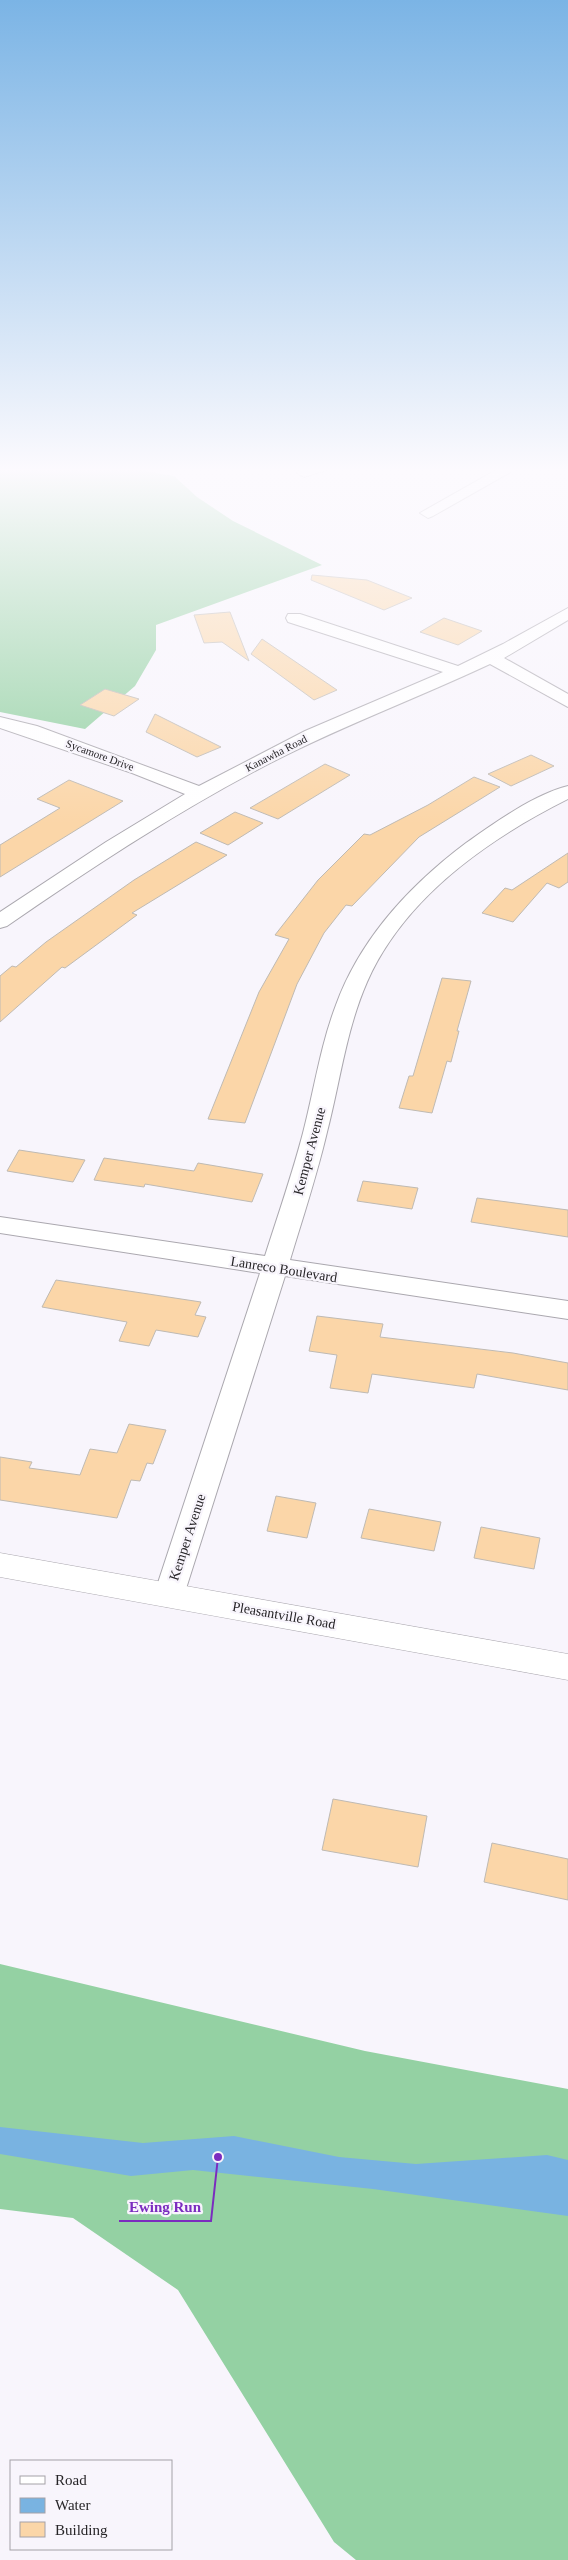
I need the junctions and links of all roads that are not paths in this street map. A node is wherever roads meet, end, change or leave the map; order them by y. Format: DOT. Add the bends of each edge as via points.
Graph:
graph roads {
  1 [pos="568,613"];
  2 [pos="294,618"];
  3 [pos="490,658"];
  4 [pos="457,672"];
  5 [pos="568,702"];
  6 [pos="0,722"];
  7 [pos="568,792"];
  8 [pos="198,794"];
  9 [pos="0,922"];
  10 [pos="0,1224"];
  11 [pos="276,1268"];
  12 [pos="568,1310"];
  13 [pos="0,1565"];
  14 [pos="169,1595"];
  15 [pos="568,1667"];
  1 -- 3 [label="street, Kanawha Road"];
  2 -- 4 [label="street"];
  3 -- 4 [label="street, Kanawha Road"];
  3 -- 5 [label="street"];
  4 -- 8 [label="street, Kanawha Road" via="313,734"];
  6 -- 8 [label="street, Sycamore Drive" via="130,766"];
  7 -- 11 [label="street, Kemper Avenue" via="513,820 451,866 420,894 371,956 342,1017 317,1130"];
  8 -- 9 [label="street, Kanawha Road" via="58,881"];
  10 -- 11 [label="street, Lanreco Boulevard"];
  11 -- 12 [label="street, Lanreco Boulevard"];
  11 -- 14 [label="street, Kemper Avenue"];
  13 -- 14 [label="main road, Pleasantville Road"];
  14 -- 15 [label="main road, Pleasantville Road"];
}
